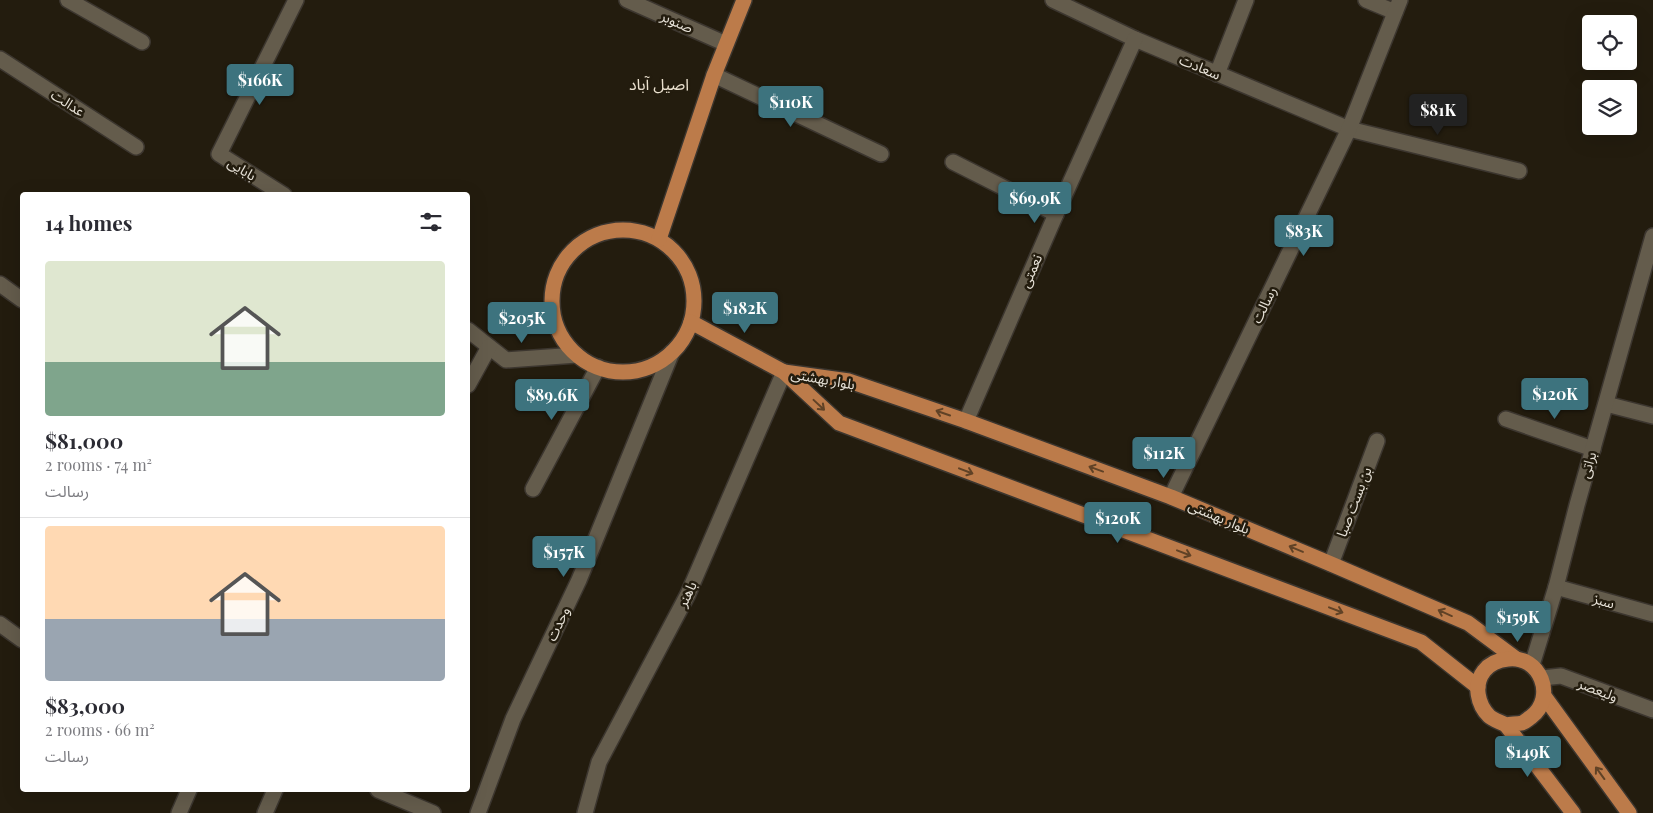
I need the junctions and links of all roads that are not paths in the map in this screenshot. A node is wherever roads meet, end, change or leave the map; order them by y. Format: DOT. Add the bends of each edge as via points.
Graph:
graph roads {
  1 [pos="68,0"];
  2 [pos="296,0"];
  3 [pos="627,0"];
  4 [pos="744,0"];
  5 [pos="1052,0"];
  6 [pos="1246,0"];
  7 [pos="1366,0"];
  8 [pos="1398,6"];
  9 [pos="1135,39"];
  10 [pos="142,42"];
  11 [pos="726,44"];
  12 [pos="0,58"];
  13 [pos="1217,74"];
  14 [pos="714,75"];
  15 [pos="1349,129"];
  16 [pos="136,147"];
  17 [pos="881,154"];
  18 [pos="953,162"];
  19 [pos="1519,171"];
  20 [pos="279,192"];
  21 [pos="1056,214"];
  22 [pos="1653,236"];
  23 [pos="658,239"];
  24 [pos="0,284"];
  25 [pos="20,299"];
  26 [pos="692,322"];
  27 [pos="470,332"];
  28 [pos="489,347"];
  29 [pos="672,352"];
  30 [pos="577,355"];
  31 [pos="598,367"];
  32 [pos="784,372"];
  33 [pos="470,382"];
  34 [pos="1606,404"];
  35 [pos="1653,416"];
  36 [pos="1506,419"];
  37 [pos="966,421"];
  38 [pos="1377,441"];
  39 [pos="1593,449"];
  40 [pos="533,489"];
  41 [pos="1171,498"];
  42 [pos="1331,564"];
  43 [pos="1556,586"];
  44 [pos="1653,614"];
  45 [pos="0,624"];
  46 [pos="20,639"];
  47 [pos="1515,658"];
  48 [pos="1532,665"];
  49 [pos="1542,678"];
  50 [pos="1478,687"];
  51 [pos="1544,696"];
  52 [pos="1653,710"];
  53 [pos="1506,725"];
  54 [pos="188,792"];
  55 [pos="274,792"];
  56 [pos="397,794"];
  57 [pos="408,808"];
  58 [pos="179,813"];
  59 [pos="265,813"];
  60 [pos="433,813"];
  61 [pos="478,813"];
  62 [pos="585,813"];
  63 [pos="1574,813"];
  64 [pos="1629,813"];
  1 -- 10 [label="street"];
  2 -- 20 [label="street, بابایی" via="219,154"];
  3 -- 11 [label="street, صنوبر"];
  4 -- 11 [label="main road"];
  5 -- 9 [label="street, سعادت"];
  6 -- 13 [label="street"];
  7 -- 8 [label="street"];
  8 -- 15 [label="street, رسالت"];
  9 -- 13 [label="street, سعادت"];
  9 -- 21 [label="street, نعمتی"];
  11 -- 14 [label="main road"];
  12 -- 16 [label="street, عدالت"];
  13 -- 15 [label="street, سعادت"];
  14 -- 17 [label="street"];
  14 -- 23 [label="main road"];
  15 -- 19 [label="street, سعادت"];
  15 -- 41 [label="street, رسالت"];
  18 -- 21 [label="street"];
  21 -- 37 [label="street, نعمتی"];
  22 -- 34 [label="street, براتی"];
  23 -- 26 [label="main road" via="677,254 689,275 694,298"];
  23 -- 30 [label="main road" via="637,231 613,230 591,237 572,251 559,270 552,292 554,316 562,338"];
  24 -- 25 [label="street"];
  26 -- 29 [label="main road"];
  26 -- 32 [label="main road"];
  27 -- 28 [label="street"];
  28 -- 30 [label="street" via="506,360"];
  28 -- 33 [label="street"];
  29 -- 31 [label="main road" via="644,370 620,372"];
  29 -- 61 [label="street, وحدت" via="580,580 513,719"];
  30 -- 31 [label="main road"];
  31 -- 40 [label="street"];
  37 -- 32 [label="main road, بلوار بهشتی, one-way" via="849,382"];
  32 -- 50 [label="main road, بلوار بهشتی, one-way" via="839,423 1421,642"];
  32 -- 62 [label="street, باهنر" via="688,594 600,762"];
  34 -- 35 [label="street"];
  34 -- 39 [label="street, براتی"];
  36 -- 39 [label="street"];
  41 -- 37 [label="main road, بلوار بهشتی, one-way"];
  38 -- 42 [label="street, بن بست صبا"];
  39 -- 43 [label="street, براتی"];
  42 -- 41 [label="main road, بلوار بهشتی, one-way"];
  47 -- 42 [label="main road, بلوار بهشتی, one-way" via="1468,623"];
  43 -- 44 [label="street, سبز"];
  43 -- 48 [label="street, براتی"];
  45 -- 46 [label="street"];
  47 -- 48 [label="main road"];
  47 -- 50 [label="main road" via="1498,660 1484,671"];
  48 -- 49 [label="main road"];
  49 -- 51 [label="main road"];
  49 -- 52 [label="street, ولیعصر" via="1561,676"];
  50 -- 53 [label="main road" via="1480,704 1490,718"];
  51 -- 53 [label="main road" via="1537,712 1524,723"];
  64 -- 51 [label="main road, one-way"];
  53 -- 63 [label="main road"];
  54 -- 58 [label="street"];
  55 -- 59 [label="street"];
  56 -- 57 [label="street"];
  57 -- 60 [label="street"];
}
